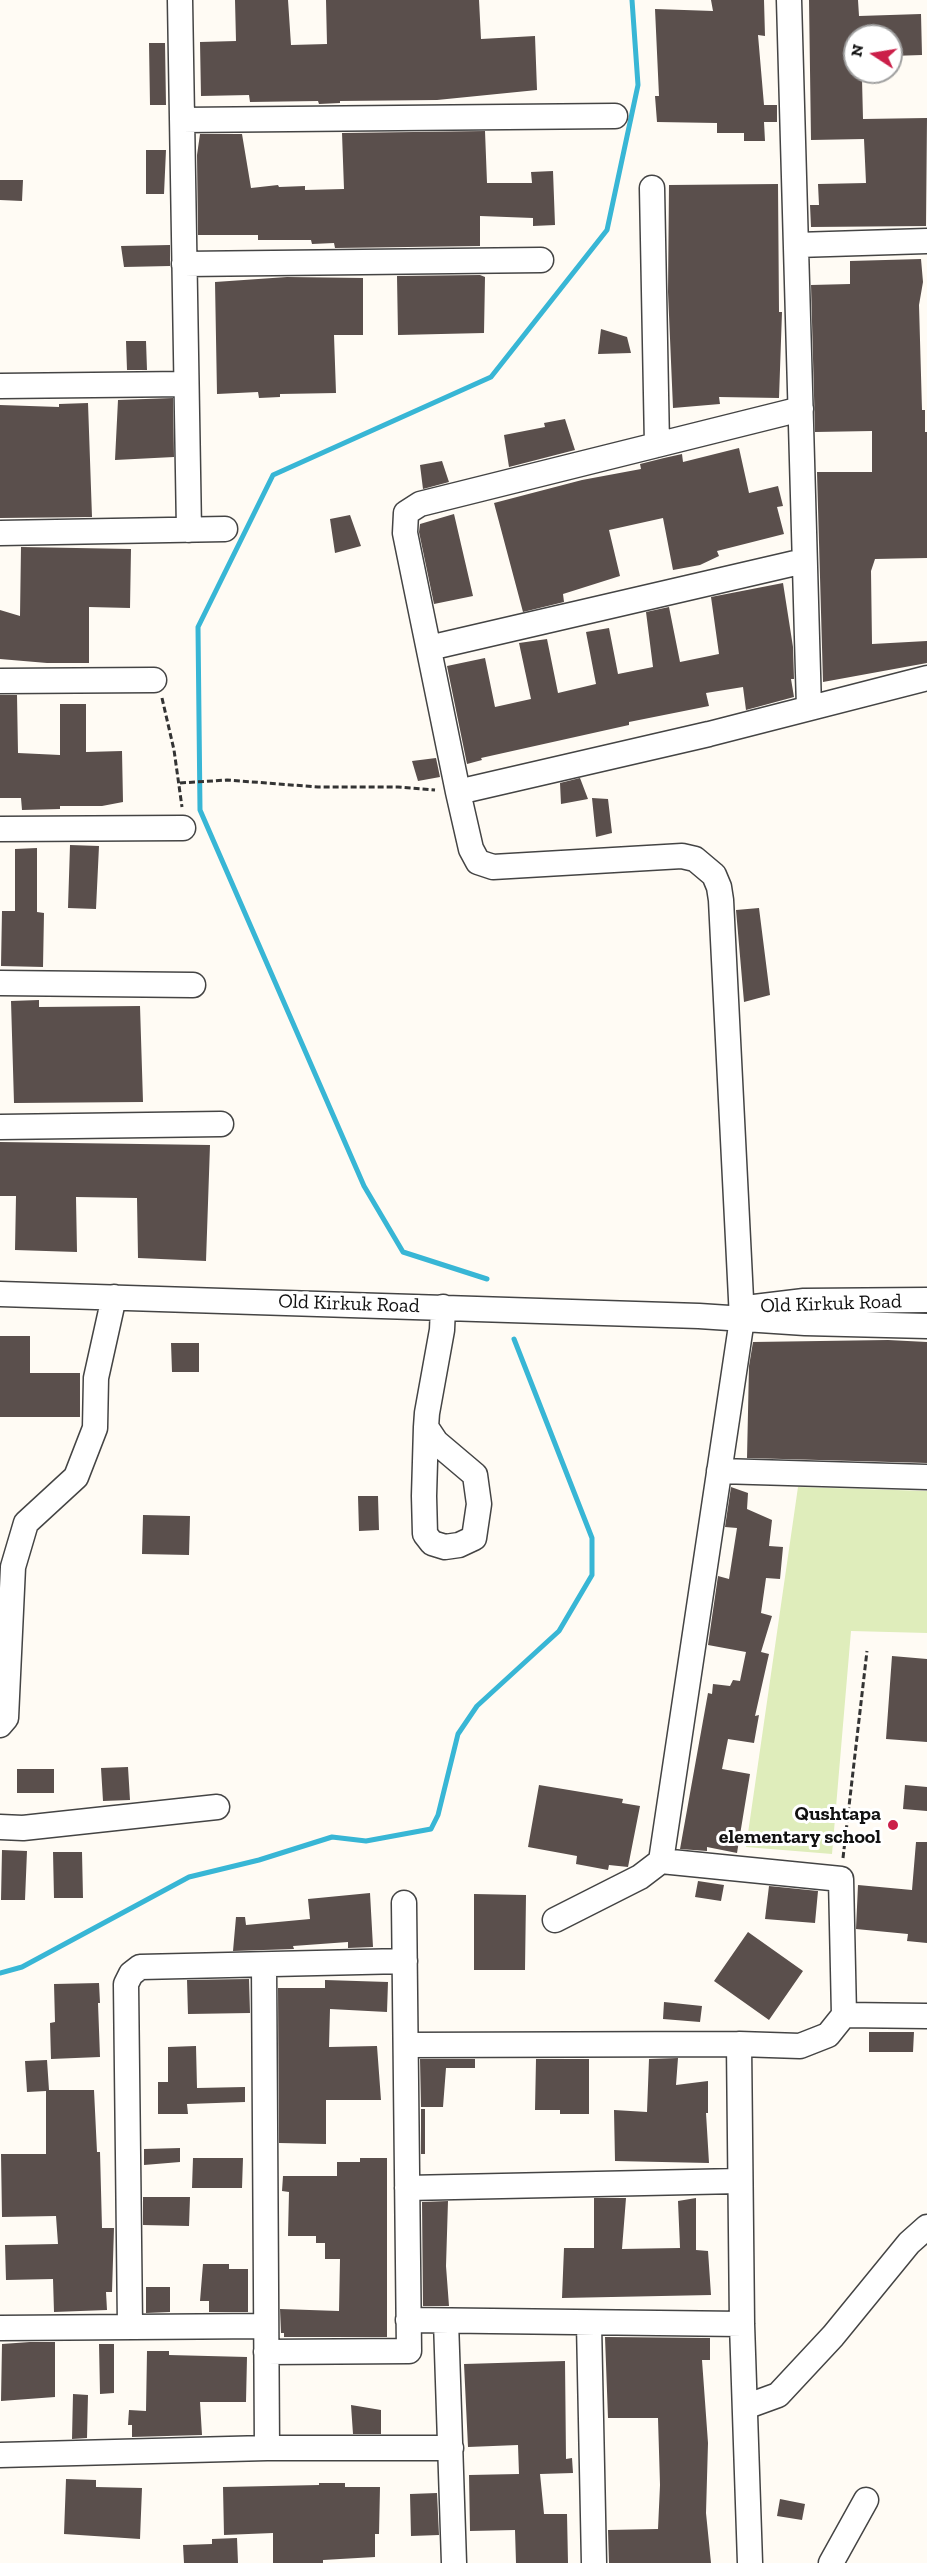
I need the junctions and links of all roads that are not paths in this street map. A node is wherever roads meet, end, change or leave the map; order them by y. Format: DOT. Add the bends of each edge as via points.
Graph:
graph roads {
  1 [pos="180,0"];
  2 [pos="789,0"];
  3 [pos="615,117"];
  4 [pos="182,120"];
  5 [pos="652,188"];
  6 [pos="927,241"];
  7 [pos="797,244"];
  8 [pos="541,260"];
  9 [pos="184,264"];
  10 [pos="186,384"];
  11 [pos="0,386"];
  12 [pos="801,409"];
  13 [pos="657,445"];
  14 [pos="225,529"];
  15 [pos="189,530"];
  16 [pos="0,532"];
  17 [pos="804,561"];
  18 [pos="429,648"];
  19 [pos="927,678"];
  20 [pos="154,680"];
  21 [pos="0,681"];
  22 [pos="810,708"];
  23 [pos="458,792"];
  24 [pos="183,828"];
  25 [pos="0,829"];
  26 [pos="0,983"];
  27 [pos="193,985"];
  28 [pos="221,1124"];
  29 [pos="0,1127"];
  30 [pos="0,1293"];
  31 [pos="114,1297"];
  32 [pos="927,1300"];
  33 [pos="443,1307"];
  34 [pos="741,1314"];
  35 [pos="927,1326"];
  36 [pos="426,1427"];
  37 [pos="719,1471"];
  38 [pos="927,1477"];
  39 [pos="0,1725"];
  40 [pos="217,1807"];
  41 [pos="0,1827"];
  42 [pos="661,1861"];
  43 [pos="404,1903"];
  44 [pos="555,1920"];
  45 [pos="405,1961"];
  46 [pos="264,1965"];
  47 [pos="844,2015"];
  48 [pos="927,2016"];
  49 [pos="739,2044"];
  50 [pos="406,2045"];
  51 [pos="739,2181"];
  52 [pos="407,2188"];
  53 [pos="927,2227"];
  54 [pos="408,2320"];
  55 [pos="446,2321"];
  56 [pos="589,2324"];
  57 [pos="742,2324"];
  58 [pos="130,2326"];
  59 [pos="266,2326"];
  60 [pos="0,2328"];
  61 [pos="266,2352"];
  62 [pos="745,2407"];
  63 [pos="267,2448"];
  64 [pos="451,2448"];
  65 [pos="0,2455"];
  66 [pos="866,2500"];
  67 [pos="454,2563"];
  68 [pos="594,2563"];
  69 [pos="750,2563"];
  70 [pos="831,2563"];
  1 -- 4 [label="street"];
  2 -- 7 [label="street"];
  3 -- 4 [label="street"];
  4 -- 9 [label="street"];
  5 -- 13 [label="street"];
  6 -- 7 [label="street"];
  7 -- 12 [label="street"];
  8 -- 9 [label="street"];
  9 -- 10 [label="street"];
  10 -- 11 [label="street"];
  10 -- 15 [label="street"];
  12 -- 13 [label="street"];
  12 -- 17 [label="street"];
  13 -- 18 [label="street" via="420,504 406,513 405,533"];
  14 -- 15 [label="street"];
  15 -- 16 [label="street"];
  17 -- 18 [label="street"];
  17 -- 22 [label="street"];
  18 -- 23 [label="street"];
  19 -- 22 [label="street"];
  20 -- 21 [label="street"];
  22 -- 23 [label="street"];
  23 -- 34 [label="street" via="471,849 478,862 493,867 682,856 694,859 714,875 721,900"];
  24 -- 25 [label="street"];
  26 -- 27 [label="street"];
  28 -- 29 [label="street"];
  30 -- 31 [label="street, Old Kirkuk Road"];
  31 -- 33 [label="street, Old Kirkuk Road"];
  31 -- 39 [label="street" via="96,1378 95,1428 76,1477 26,1523 13,1567 6,1718"];
  32 -- 34 [label="street, Old Kirkuk Road" via="804,1301"];
  33 -- 34 [label="street, Old Kirkuk Road"];
  33 -- 36 [label="street"];
  34 -- 35 [label="street, Old Kirkuk Road" via="805,1323"];
  34 -- 37 [label="street"];
  37 -- 38 [label="street"];
  37 -- 42 [label="street"];
  40 -- 41 [label="street" via="23,1828"];
  42 -- 44 [label="street" via="640,1877"];
  42 -- 47 [label="street" via="841,1879"];
  43 -- 45 [label="street"];
  45 -- 46 [label="street"];
  45 -- 50 [label="street"];
  46 -- 58 [label="street" via="140,1967 126,1984"];
  46 -- 59 [label="street"];
  47 -- 48 [label="street"];
  47 -- 49 [label="street" via="828,2035 800,2046"];
  49 -- 50 [label="street"];
  49 -- 51 [label="street"];
  50 -- 52 [label="street"];
  51 -- 52 [label="street"];
  51 -- 57 [label="street"];
  52 -- 54 [label="street"];
  53 -- 62 [label="street" via="778,2395"];
  54 -- 55 [label="street"];
  54 -- 61 [label="street" via="409,2351"];
  55 -- 56 [label="street"];
  55 -- 64 [label="street"];
  56 -- 57 [label="street"];
  56 -- 68 [label="street"];
  57 -- 62 [label="street"];
  58 -- 59 [label="street"];
  58 -- 60 [label="street"];
  59 -- 61 [label="street"];
  61 -- 63 [label="street"];
  62 -- 69 [label="street"];
  63 -- 64 [label="street"];
  63 -- 65 [label="street"];
  64 -- 67 [label="street"];
  66 -- 70 [label="street"];
}
